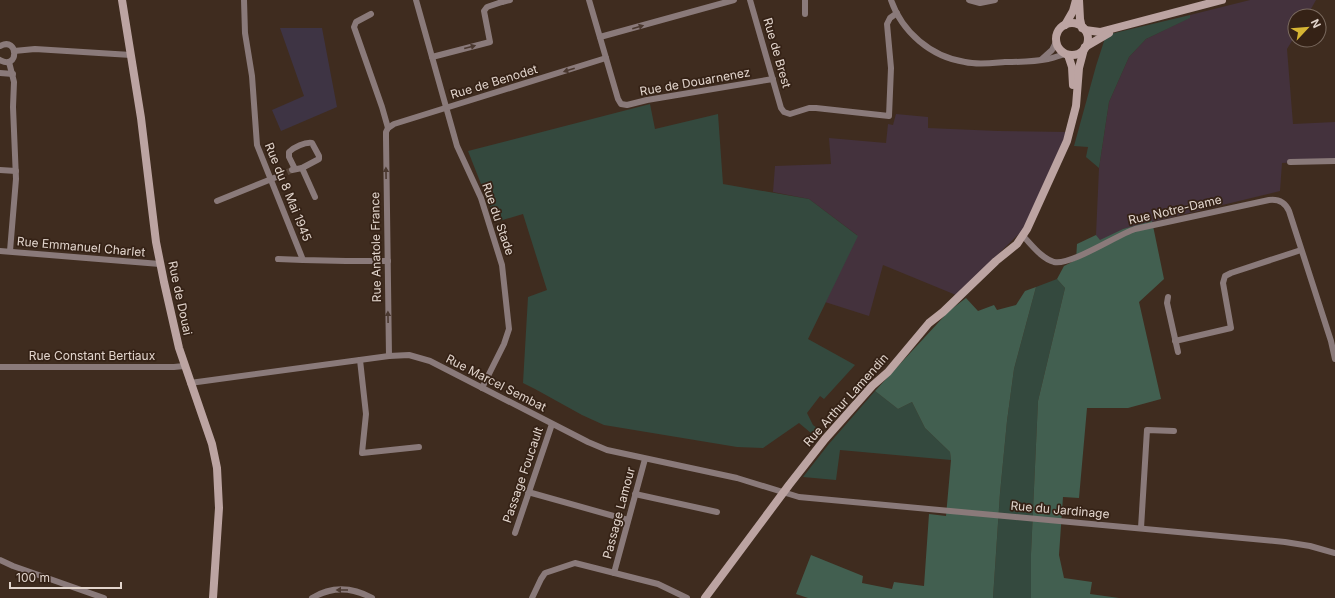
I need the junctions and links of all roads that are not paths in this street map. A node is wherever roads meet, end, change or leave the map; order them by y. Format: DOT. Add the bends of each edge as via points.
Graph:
graph roads {
  1 [pos="122,0"];
  2 [pos="244,0"];
  3 [pos="416,0"];
  4 [pos="510,0"];
  5 [pos="589,0"];
  6 [pos="734,0"];
  7 [pos="750,0"];
  8 [pos="804,0"];
  9 [pos="891,0"];
  10 [pos="969,0"];
  11 [pos="995,0"];
  12 [pos="1076,0"];
  13 [pos="1079,0"];
  14 [pos="1222,0"];
  15 [pos="502,1"];
  16 [pos="896,13"];
  17 [pos="371,14"];
  18 [pos="806,14"];
  19 [pos="1065,25"];
  20 [pos="1126,26"];
  21 [pos="1083,29"];
  22 [pos="600,37"];
  23 [pos="1056,42"];
  24 [pos="0,46"];
  25 [pos="1085,48"];
  26 [pos="14,51"];
  27 [pos="1067,54"];
  28 [pos="131,55"];
  29 [pos="432,57"];
  30 [pos="606,58"];
  31 [pos="0,60"];
  32 [pos="1041,60"];
  33 [pos="9,62"];
  34 [pos="0,73"];
  35 [pos="13,74"];
  36 [pos="773,79"];
  37 [pos="446,109"];
  38 [pos="1073,118"];
  39 [pos="388,128"];
  40 [pos="1335,161"];
  41 [pos="1290,162"];
  42 [pos="302,168"];
  43 [pos="0,170"];
  44 [pos="16,171"];
  45 [pos="278,176"];
  46 [pos="270,180"];
  47 [pos="316,197"];
  48 [pos="217,201"];
  49 [pos="1023,236"];
  50 [pos="1301,250"];
  51 [pos="0,251"];
  52 [pos="10,252"];
  53 [pos="278,259"];
  54 [pos="303,260"];
  55 [pos="388,261"];
  56 [pos="160,264"];
  57 [pos="1168,297"];
  58 [pos="1175,341"];
  59 [pos="1178,352"];
  60 [pos="389,356"];
  61 [pos="1335,359"];
  62 [pos="360,360"];
  63 [pos="184,366"];
  64 [pos="0,368"];
  65 [pos="190,383"];
  66 [pos="482,388"];
  67 [pos="552,424"];
  68 [pos="1174,431"];
  69 [pos="419,447"];
  70 [pos="645,459"];
  71 [pos="528,492"];
  72 [pos="784,492"];
  73 [pos="635,494"];
  74 [pos="717,512"];
  75 [pos="628,520"];
  76 [pos="1141,528"];
  77 [pos="514,533"];
  78 [pos="1335,553"];
  79 [pos="0,560"];
  80 [pos="614,573"];
  81 [pos="103,598"];
  82 [pos="213,598"];
  83 [pos="312,598"];
  84 [pos="372,598"];
  85 [pos="532,598"];
  86 [pos="687,598"];
  87 [pos="705,598"];
  1 -- 28 [label="street, Rue de Douai"];
  2 -- 46 [label="street, Rue du 8 Mai 1945" via="257,145"];
  3 -- 29 [label="street, Rue du Stade"];
  4 -- 15 [label="street"];
  5 -- 22 [label="street"];
  22 -- 6 [label="street, one-way"];
  7 -- 36 [label="street, Rue de Brest"];
  8 -- 18 [label="street"];
  9 -- 16 [label="street"];
  10 -- 11 [label="street"];
  12 -- 19 [label="street"];
  13 -- 21 [label="street"];
  14 -- 20 [label="street"];
  29 -- 15 [label="street, one-way" via="490,42 484,11 487,7"];
  16 -- 32 [label="street" via="906,28 921,42 953,60 977,63"];
  16 -- 36 [label="street, Rue de Brest" via="887,24 891,68 889,116 816,108 790,114 781,108"];
  17 -- 39 [label="street" via="356,22 354,29"];
  19 -- 21 [label="street" via="1074,24"];
  19 -- 23 [label="street" via="1058,32"];
  20 -- 21 [label="street" via="1098,33"];
  20 -- 25 [label="street" via="1101,37"];
  21 -- 25 [label="street" via="1087,38"];
  22 -- 30 [label="street"];
  23 -- 27 [label="street" via="1060,50"];
  23 -- 32 [label="street" via="1048,55"];
  24 -- 26 [label="street" via="8,45"];
  25 -- 27 [label="street" via="1077,54"];
  25 -- 38 [label="street" via="1079,68"];
  26 -- 28 [label="street" via="35,49"];
  26 -- 33 [label="street" via="14,57"];
  27 -- 32 [label="street"];
  27 -- 38 [label="street" via="1073,71"];
  28 -- 56 [label="street, Rue de Douai"];
  29 -- 37 [label="street, Rue du Stade"];
  30 -- 36 [label="street, Rue de Douarnenez" via="618,100 621,104 627,105"];
  30 -- 37 [label="street, Rue de Benodet, one-way"];
  31 -- 33 [label="street"];
  33 -- 35 [label="street"];
  34 -- 35 [label="street"];
  35 -- 44 [label="street"];
  37 -- 39 [label="street, Rue de Benodet"];
  37 -- 66 [label="street, Rue du Stade" via="457,146 483,204 503,272 509,329"];
  38 -- 49 [label="street, Rue Arthur Lamendin" via="1063,150"];
  55 -- 39 [label="street, Rue Anatole France, one-way"];
  40 -- 41 [label="street"];
  42 -- 42 [label="street" via="294,170 289,152 310,142 314,145 319,159"];
  42 -- 47 [label="street"];
  43 -- 44 [label="street"];
  44 -- 52 [label="street"];
  45 -- 46 [label="street"];
  46 -- 48 [label="street"];
  46 -- 54 [label="street, Rue du 8 Mai 1945"];
  49 -- 50 [label="street, Rue Notre-Dame" via="1044,257 1061,262 1135,229 1276,200 1287,207"];
  49 -- 72 [label="street, Rue Arthur Lamendin" via="932,320 888,372 872,386 825,439"];
  50 -- 58 [label="street" via="1228,274 1223,283 1231,328"];
  50 -- 61 [label="street"];
  51 -- 52 [label="street, Rue Emmanuel Charlet"];
  52 -- 56 [label="street, Rue Emmanuel Charlet"];
  53 -- 54 [label="street"];
  54 -- 55 [label="street, Rue du 8 Mai 1945"];
  60 -- 55 [label="street, Rue Anatole France, one-way"];
  56 -- 63 [label="street, Rue de Douai"];
  57 -- 58 [label="street"];
  58 -- 59 [label="street"];
  60 -- 62 [label="street, Rue Marcel Sembat"];
  60 -- 66 [label="street, Rue Marcel Sembat" via="409,355 424,359"];
  62 -- 65 [label="street, Rue Marcel Sembat"];
  62 -- 69 [label="street" via="366,414 362,453"];
  63 -- 64 [label="street, Rue Constant Bertiaux"];
  63 -- 65 [label="street, Rue de Douai"];
  65 -- 82 [label="street, Rue de Douai" via="212,444 218,475 219,517"];
  66 -- 67 [label="street, Rue Marcel Sembat"];
  67 -- 70 [label="street, Rue Marcel Sembat" via="607,450"];
  67 -- 71 [label="street, Passage Foucault"];
  68 -- 76 [label="street" via="1147,430"];
  70 -- 72 [label="street, Rue Marcel Sembat" via="737,478"];
  70 -- 73 [label="street, Passage Lamour"];
  71 -- 75 [label="street"];
  71 -- 77 [label="street, Passage Foucault"];
  72 -- 76 [label="street, Rue du Jardinage" via="799,497"];
  72 -- 87 [label="street, Rue Arthur Lamendin"];
  73 -- 74 [label="street"];
  73 -- 75 [label="street, Passage Lamour"];
  75 -- 80 [label="street, Passage Lamour"];
  76 -- 78 [label="street, Rue du Jardinage" via="1290,542"];
  79 -- 81 [label="street"];
  80 -- 85 [label="street" via="572,564 545,573"];
  80 -- 86 [label="street" via="661,585"];
  84 -- 83 [label="street, one-way" via="358,591 343,589 327,591"];
}
